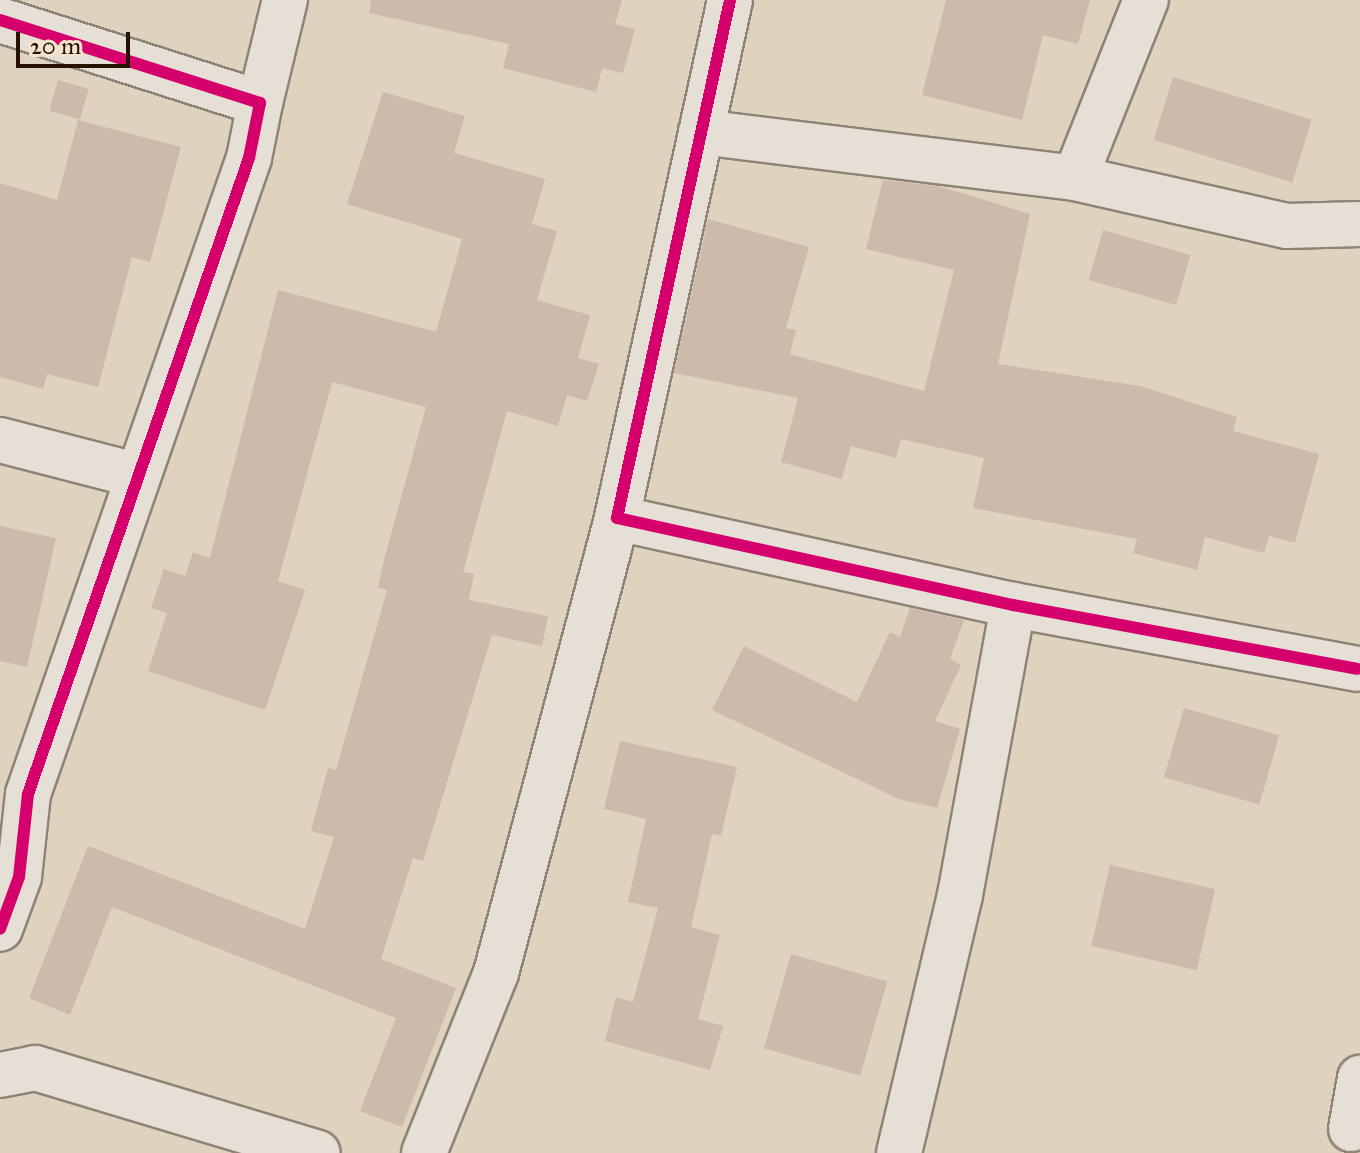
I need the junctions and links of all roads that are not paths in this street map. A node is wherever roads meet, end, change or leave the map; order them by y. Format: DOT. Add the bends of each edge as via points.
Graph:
graph roads {
  1 [pos="285,0"];
  2 [pos="730,0"];
  3 [pos="1146,0"];
  4 [pos="0,20"];
  5 [pos="260,103"];
  6 [pos="701,132"];
  7 [pos="1075,178"];
  8 [pos="1360,224"];
  9 [pos="0,440"];
  10 [pos="135,475"];
  11 [pos="617,518"];
  12 [pos="1013,605"];
  13 [pos="1357,669"];
  14 [pos="0,929"];
  15 [pos="0,1075"];
  16 [pos="1360,1078"];
  17 [pos="1345,1136"];
  18 [pos="266,1147"];
  19 [pos="318,1153"];
  20 [pos="424,1153"];
  21 [pos="899,1153"];
  1 -- 5 [label="street"];
  2 -- 6 [label="street"];
  3 -- 7 [label="street"];
  4 -- 5 [label="street"];
  5 -- 10 [label="street" via="249,158"];
  6 -- 7 [label="street"];
  6 -- 11 [label="street"];
  7 -- 8 [label="street" via="1287,226"];
  9 -- 10 [label="street"];
  10 -- 14 [label="street" via="28,794 19,877"];
  11 -- 12 [label="street"];
  11 -- 20 [label="street" via="496,973"];
  12 -- 13 [label="street"];
  12 -- 21 [label="street" via="960,895"];
  15 -- 18 [label="street" via="35,1068"];
  16 -- 17 [label="street"];
  18 -- 19 [label="street"];
}
